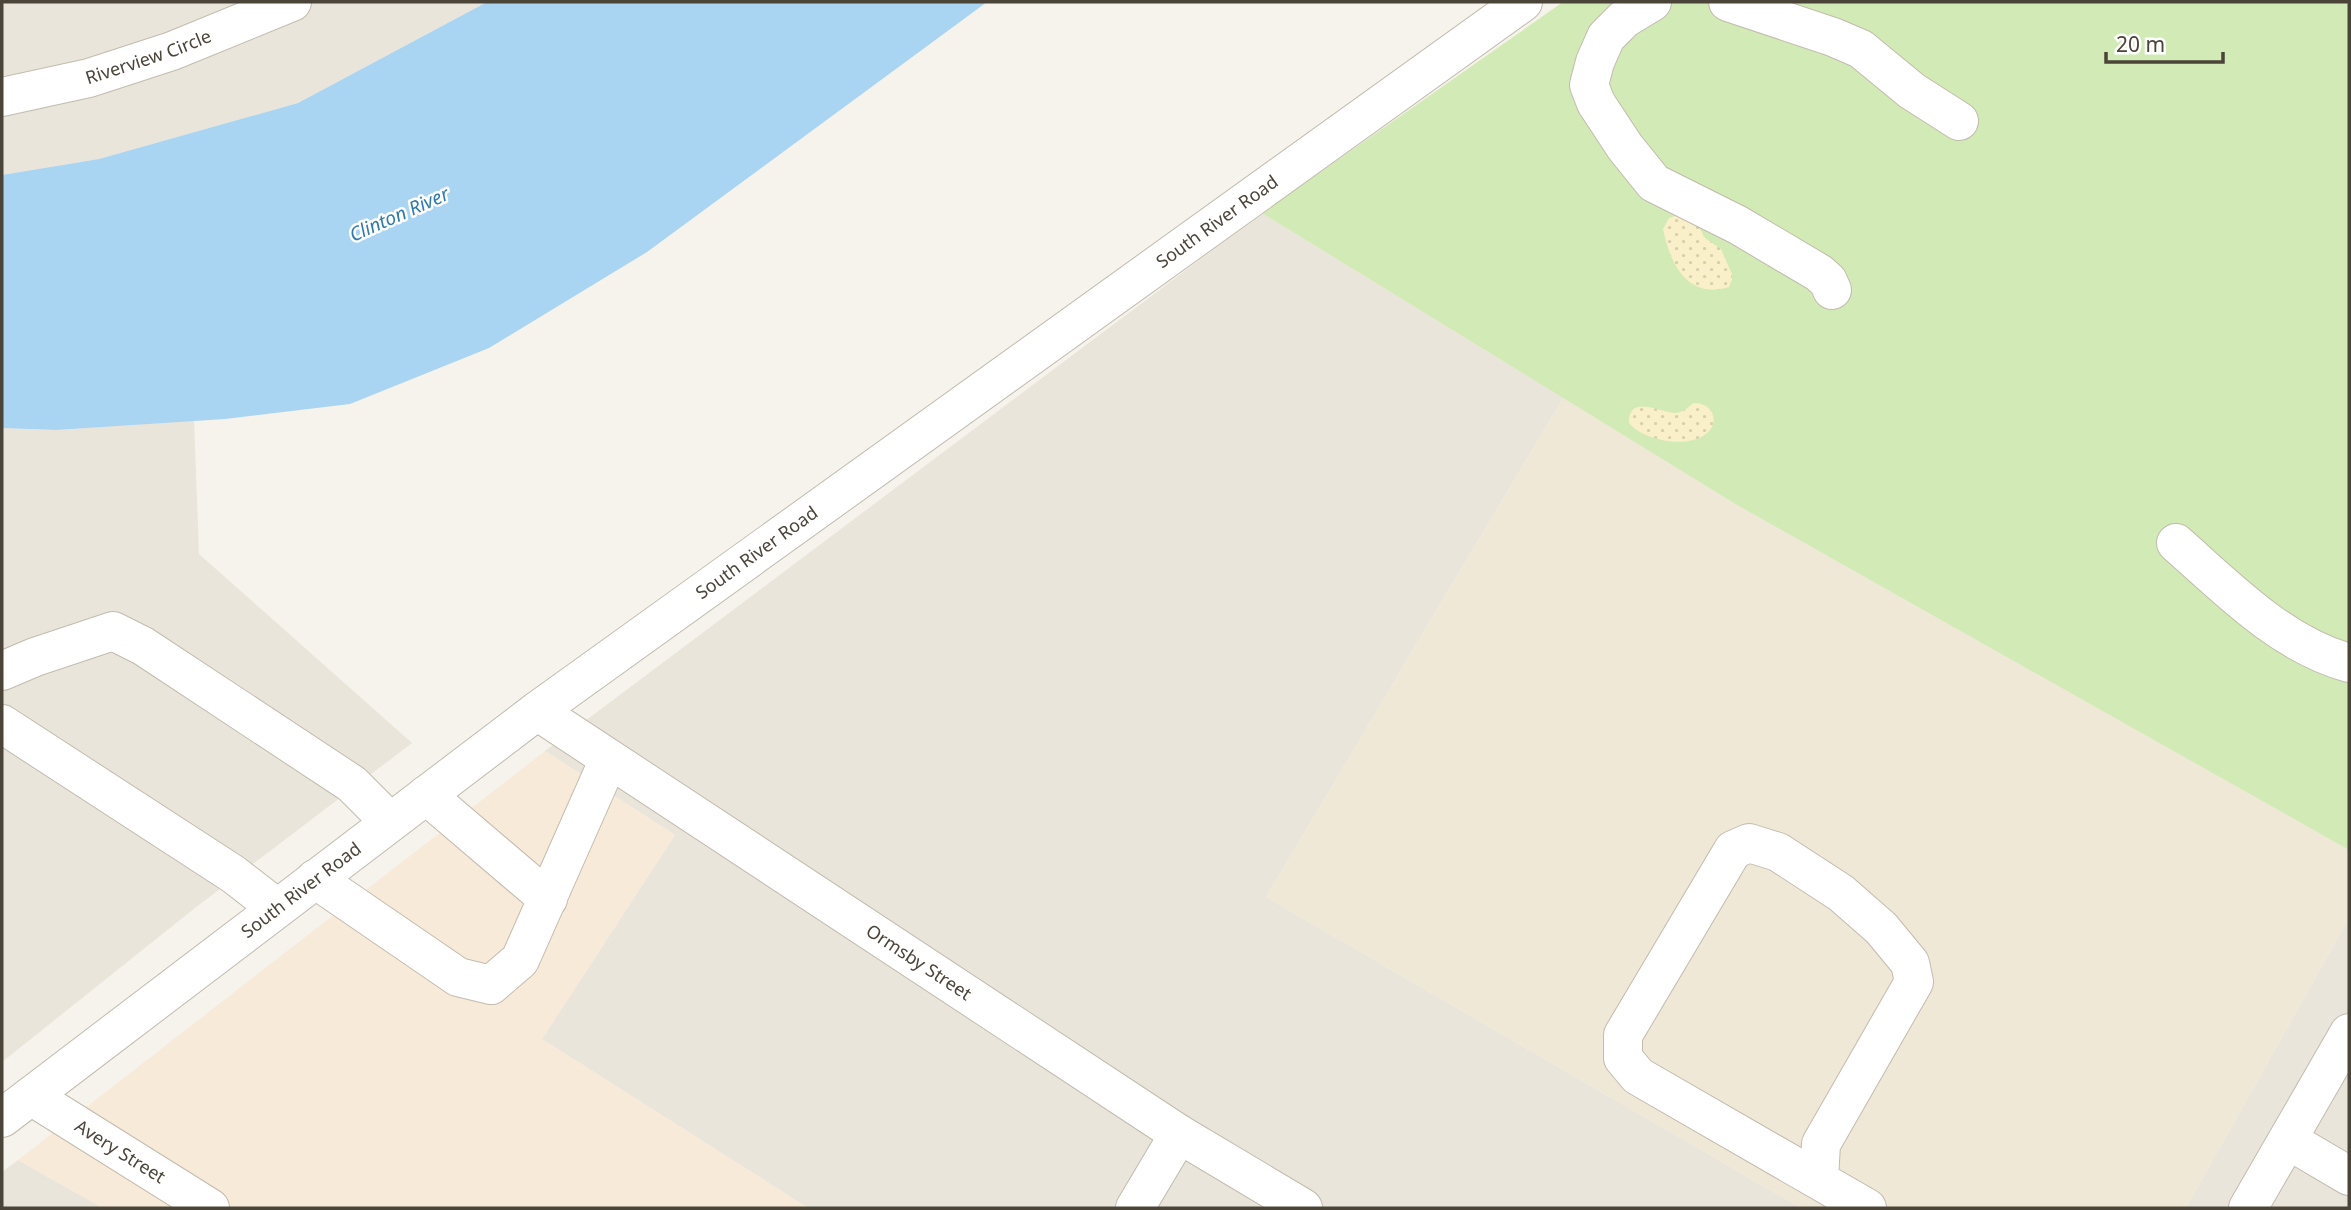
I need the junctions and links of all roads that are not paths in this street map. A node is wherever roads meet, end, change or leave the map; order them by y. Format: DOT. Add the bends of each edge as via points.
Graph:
graph roads {
  1 [pos="292,2"];
  2 [pos="1523,2"];
  3 [pos="1652,2"];
  4 [pos="1728,2"];
  5 [pos="2,97"];
  6 [pos="1959,121"];
  7 [pos="1832,290"];
  8 [pos="2176,543"];
  9 [pos="2349,663"];
  10 [pos="2,671"];
  11 [pos="537,711"];
  12 [pos="2,724"];
  13 [pos="609,759"];
  14 [pos="426,795"];
  15 [pos="390,822"];
  16 [pos="315,879"];
  17 [pos="548,899"];
  18 [pos="277,908"];
  19 [pos="2349,1033"];
  20 [pos="16,1107"];
  21 [pos="1179,1134"];
  22 [pos="2288,1139"];
  23 [pos="2349,1176"];
  24 [pos="1819,1180"];
  25 [pos="210,1208"];
  26 [pos="1135,1208"];
  27 [pos="1303,1208"];
  28 [pos="1867,1208"];
  29 [pos="2248,1208"];
  1 -- 5 [label="street, Riverview Circle" via="160,55 89,78"];
  2 -- 11 [label="street, South River Road"];
  3 -- 7 [label="street" via="1606,37 1589,85 1596,103 1654,183 1738,225 1819,274"];
  4 -- 6 [label="street" via="1861,49 1912,91"];
  8 -- 9 [label="street" via="2252,610 2293,639"];
  10 -- 15 [label="street" via="113,631 143,646 352,784"];
  11 -- 13 [label="street, Ormsby Street"];
  11 -- 14 [label="street, South River Road"];
  12 -- 18 [label="street" via="233,874"];
  13 -- 17 [label="street"];
  13 -- 21 [label="street, Ormsby Street"];
  14 -- 15 [label="street, South River Road"];
  14 -- 17 [label="street"];
  15 -- 16 [label="street, South River Road"];
  16 -- 17 [label="street" via="458,977 491,985 520,960"];
  16 -- 18 [label="street, South River Road"];
  18 -- 20 [label="street, South River Road"];
  19 -- 22 [label="street"];
  20 -- 25 [label="street, Avery Street"];
  21 -- 26 [label="street"];
  21 -- 27 [label="street, Ormsby Street"];
  22 -- 23 [label="street"];
  22 -- 29 [label="street"];
  24 -- 24 [label="street" via="1821,1144 1914,982 1910,963 1881,928 1841,893 1778,852 1749,843 1733,850 1623,1035 1623,1058 1638,1076"];
  24 -- 28 [label="street"];
}
